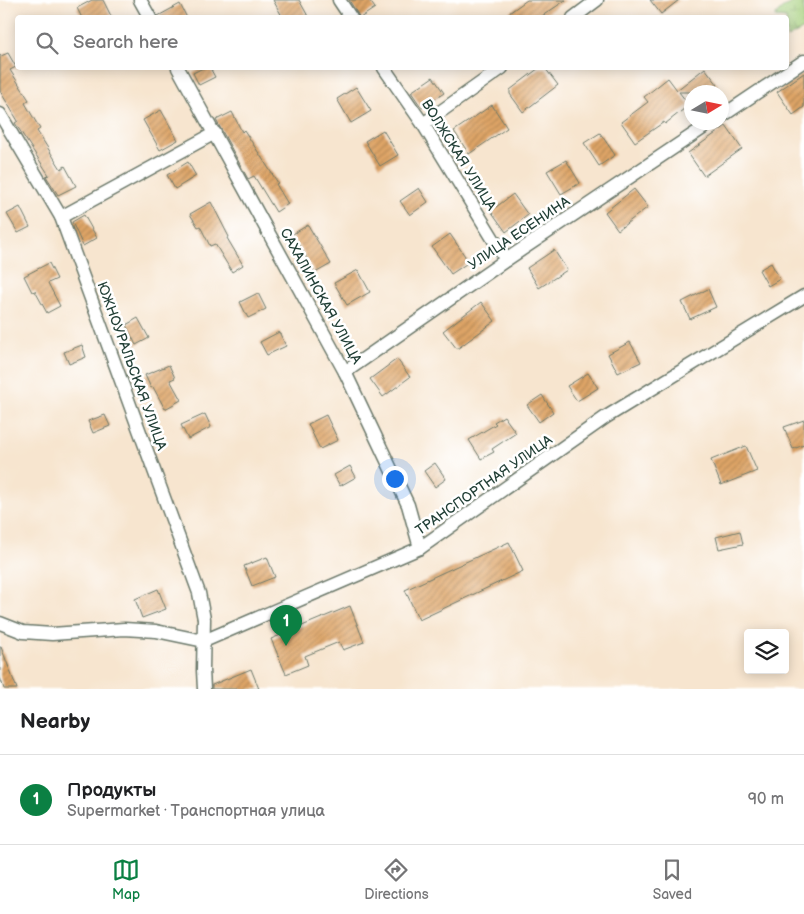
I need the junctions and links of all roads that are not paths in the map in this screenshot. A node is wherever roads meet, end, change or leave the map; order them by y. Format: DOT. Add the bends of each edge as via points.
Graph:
graph roads {
  1 [pos="140,0"];
  2 [pos="339,0"];
  3 [pos="598,0"];
  4 [pos="148,15"];
  5 [pos="349,15"];
  6 [pos="577,15"];
  7 [pos="804,61"];
  8 [pos="179,70"];
  9 [pos="385,70"];
  10 [pos="499,70"];
  11 [pos="729,111"];
  12 [pos="2,122"];
  13 [pos="422,124"];
  14 [pos="700,130"];
  15 [pos="215,133"];
  16 [pos="61,217"];
  17 [pos="506,260"];
  18 [pos="804,296"];
  19 [pos="345,372"];
  20 [pos="420,548"];
  21 [pos="0,623"];
  22 [pos="204,641"];
  23 [pos="204,689"];
  1 -- 4 [label="street"];
  2 -- 5 [label="street"];
  3 -- 6 [label="street"];
  7 -- 11 [label="street"];
  8 -- 15 [label="street, САХАЛИНСКАЯ УЛИЦА"];
  9 -- 13 [label="street, ВОЛЖСКАЯ УЛИЦА"];
  10 -- 13 [label="street"];
  12 -- 16 [label="street, ЮЖНОУРАЛЬСКАЯ УЛИЦА"];
  13 -- 17 [label="street, ВОЛЖСКАЯ УЛИЦА"];
  14 -- 17 [label="street, УЛИЦА ЕСЕНИНА"];
  15 -- 16 [label="street"];
  15 -- 19 [label="street, САХАЛИНСКАЯ УЛИЦА"];
  16 -- 22 [label="street, ЮЖНОУРАЛЬСКАЯ УЛИЦА" via="199,593"];
  17 -- 19 [label="street, УЛИЦА ЕСЕНИНА"];
  18 -- 20 [label="street, ТРАНСПОРТНАЯ УЛИЦА" via="606,417"];
  19 -- 20 [label="street, САХАЛИНСКАЯ УЛИЦА" via="408,505"];
  20 -- 22 [label="street, ТРАНСПОРТНАЯ УЛИЦА"];
  21 -- 22 [label="street" via="33,633 124,629 156,631"];
  22 -- 23 [label="street"];
}
